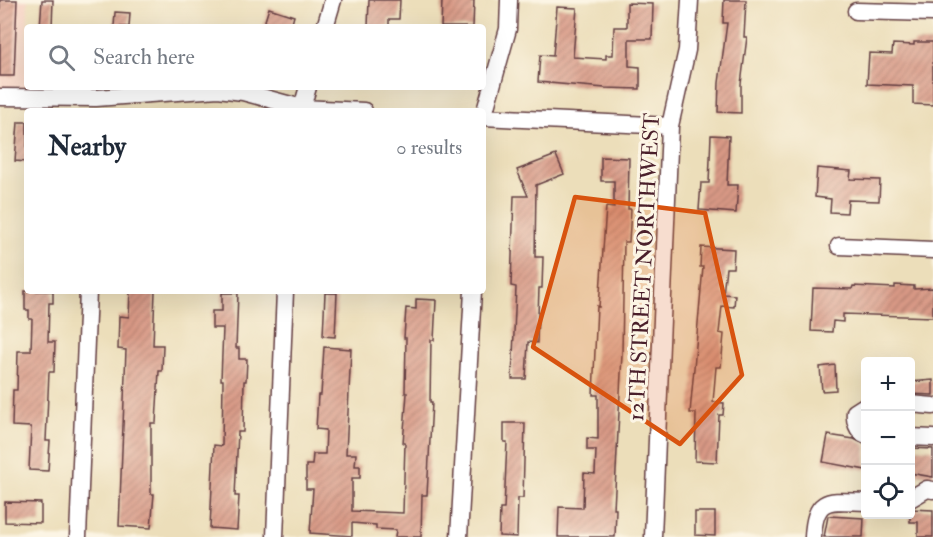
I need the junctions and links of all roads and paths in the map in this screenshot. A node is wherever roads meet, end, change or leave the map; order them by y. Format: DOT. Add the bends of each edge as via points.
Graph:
graph roads {
  1 [pos="333,0"];
  2 [pos="509,0"];
  3 [pos="690,0"];
  4 [pos="856,11"];
  5 [pos="933,13"];
  6 [pos="326,24"];
  7 [pos="210,90"];
  8 [pos="226,90"];
  9 [pos="307,90"];
  10 [pos="0,97"];
  11 [pos="96,104"];
  12 [pos="299,108"];
  13 [pos="302,108"];
  14 [pos="486,108"];
  15 [pos="486,118"];
  16 [pos="670,126"];
  17 [pos="839,246"];
  18 [pos="933,250"];
  19 [pos="88,294"];
  20 [pos="285,294"];
  21 [pos="473,294"];
  22 [pos="915,404"];
  23 [pos="933,406"];
  24 [pos="861,408"];
  25 [pos="861,431"];
  26 [pos="915,437"];
  27 [pos="933,438"];
  28 [pos="933,490"];
  29 [pos="915,496"];
  30 [pos="861,502"];
  31 [pos="78,537"];
  32 [pos="275,537"];
  33 [pos="459,537"];
  34 [pos="653,537"];
  35 [pos="813,537"];
  1 -- 6 [label="street"];
  2 -- 14 [label="street" via="508,28"];
  3 -- 16 [label="street, 12TH STREET NORTHWEST" via="687,50"];
  4 -- 5 [label="street"];
  7 -- 11 [label="street"];
  8 -- 12 [label="street"];
  9 -- 13 [label="street"];
  10 -- 11 [label="street"];
  15 -- 16 [label="street"];
  16 -- 34 [label="street, 12TH STREET NORTHWEST"];
  17 -- 18 [label="street"];
  19 -- 31 [label="street"];
  20 -- 32 [label="street"];
  21 -- 33 [label="street"];
  22 -- 23 [label="street"];
  24 -- 25 [label="street" via="854,419"];
  26 -- 27 [label="street"];
  28 -- 29 [label="street"];
  30 -- 35 [label="street" via="831,501 819,507"];
}
